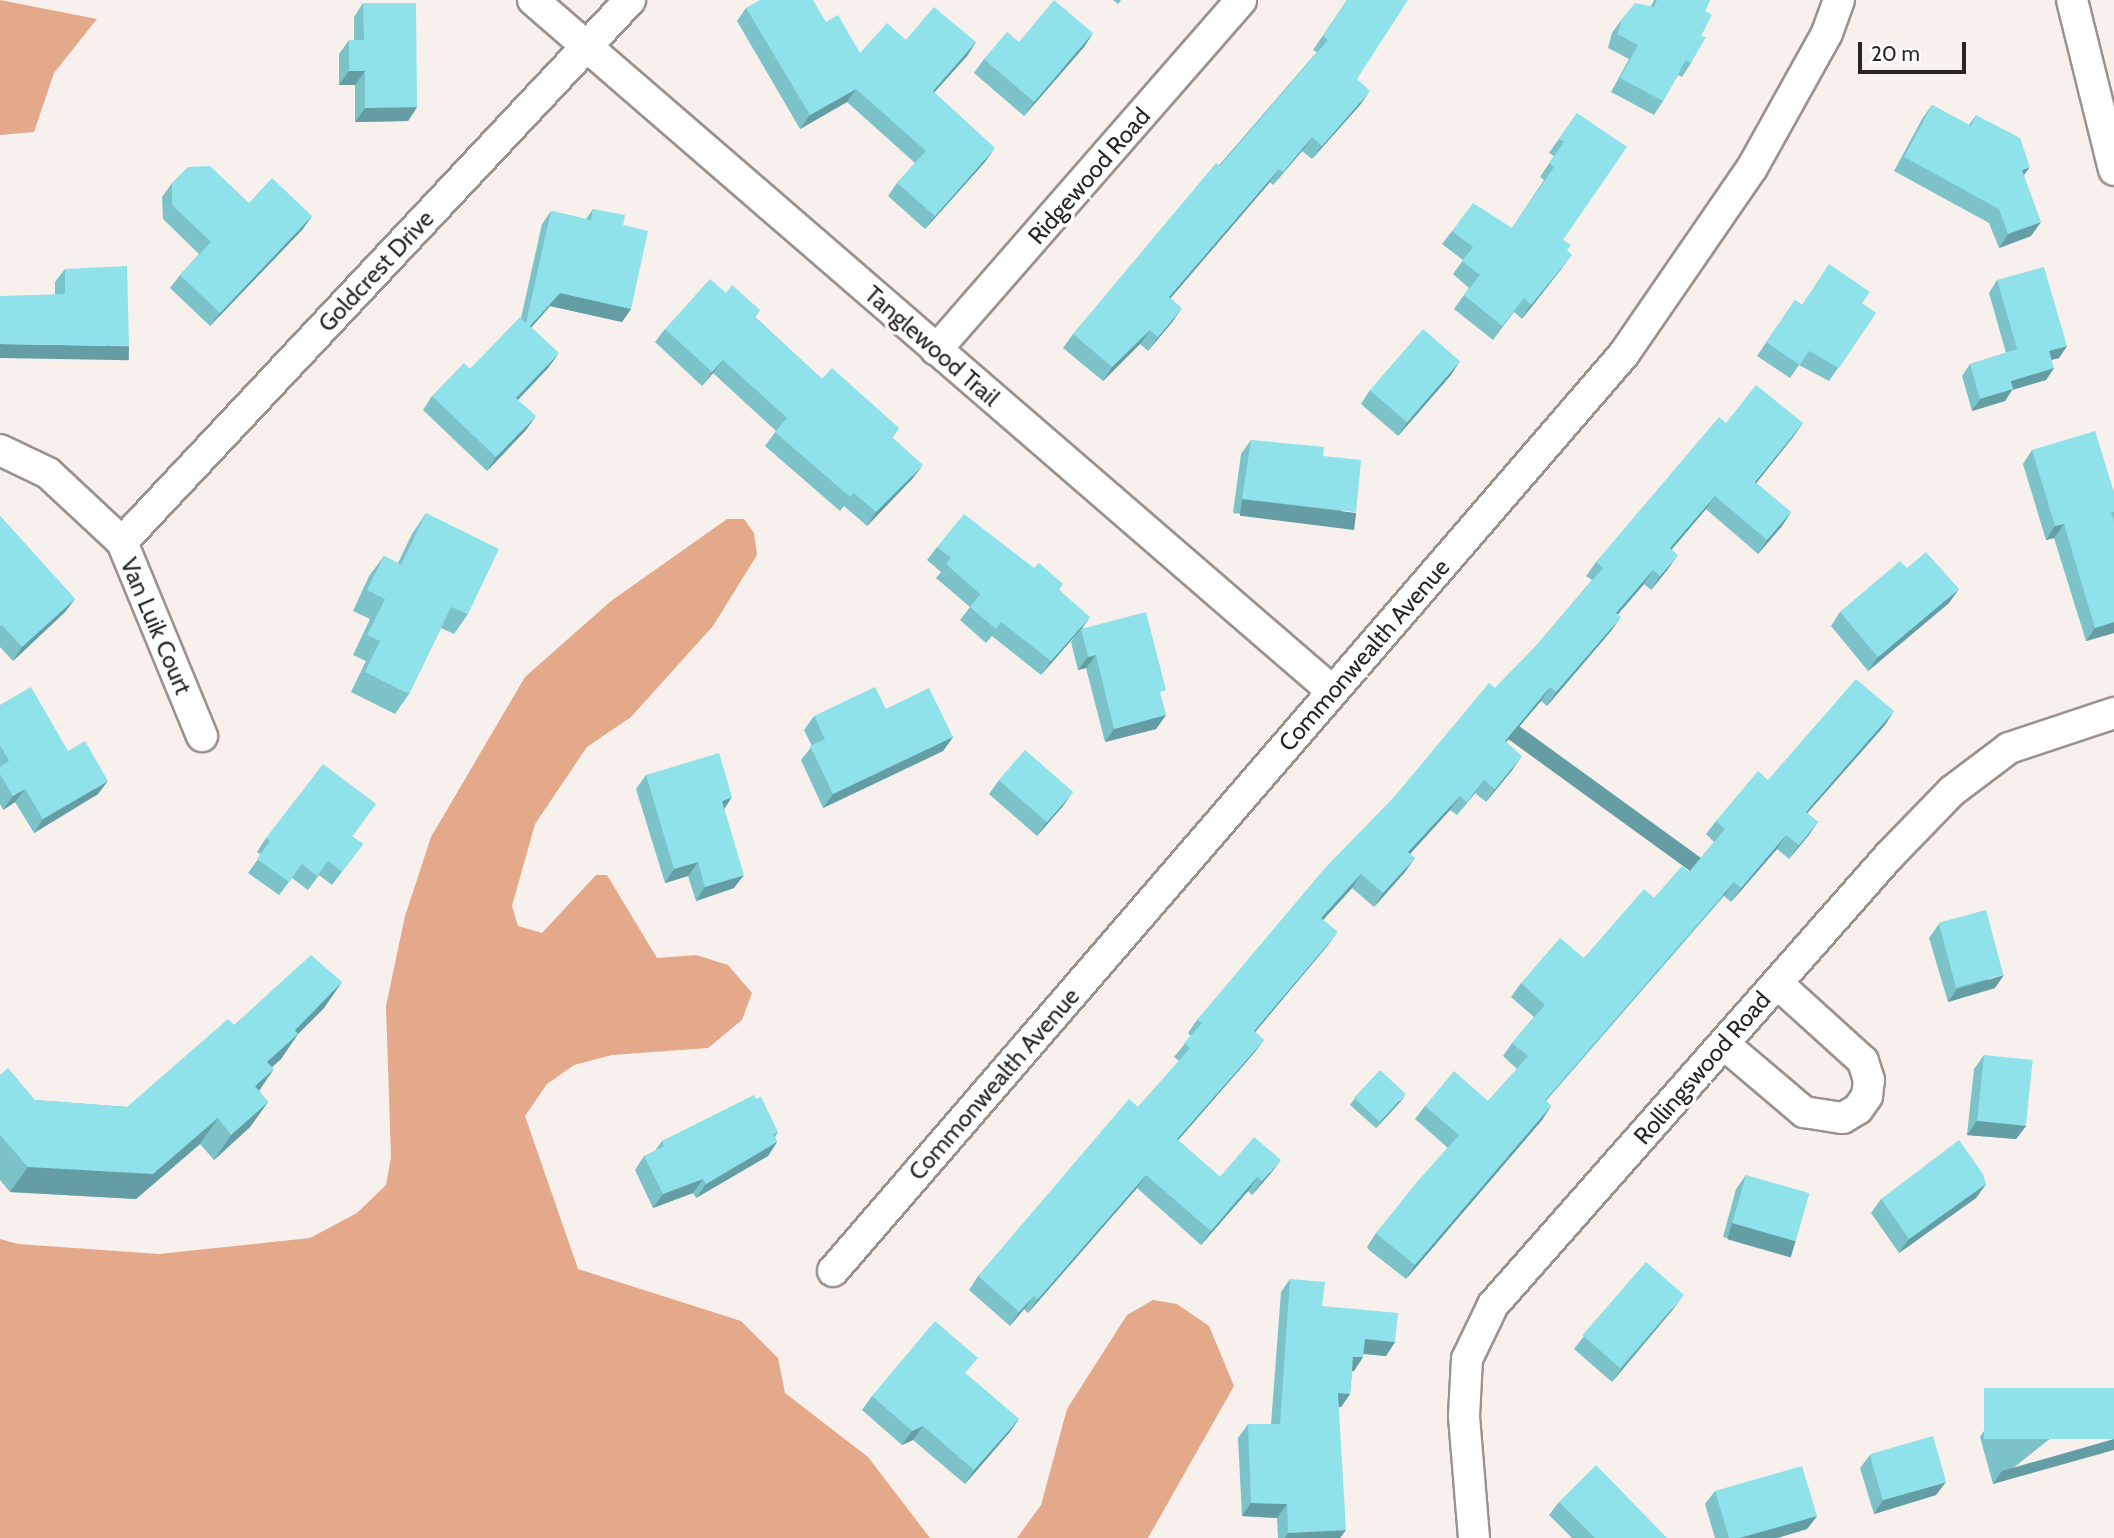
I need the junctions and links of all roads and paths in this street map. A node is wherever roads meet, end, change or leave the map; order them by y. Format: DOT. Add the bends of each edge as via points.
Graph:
graph roads {
  1 [pos="533,0"];
  2 [pos="629,0"];
  3 [pos="1241,0"];
  4 [pos="1839,0"];
  5 [pos="2072,0"];
  6 [pos="588,46"];
  7 [pos="2114,170"];
  8 [pos="936,350"];
  9 [pos="0,450"];
  10 [pos="122,542"];
  11 [pos="1332,691"];
  12 [pos="2114,713"];
  13 [pos="202,736"];
  14 [pos="1777,983"];
  15 [pos="1726,1045"];
  16 [pos="833,1271"];
  17 [pos="1474,1538"];
  1 -- 6 [label="street, Tanglewood Trail"];
  2 -- 6 [label="street, Goldcrest Drive"];
  3 -- 8 [label="street, Ridgewood Road"];
  4 -- 11 [label="street, Commonwealth Avenue" via="1826,33 1752,168 1662,302 1623,354"];
  5 -- 7 [label="street"];
  6 -- 8 [label="street, Tanglewood Trail"];
  6 -- 10 [label="street, Goldcrest Drive"];
  8 -- 11 [label="street, Tanglewood Trail"];
  9 -- 10 [label="street, Van Luik Court" via="48,473"];
  10 -- 13 [label="street, Van Luik Court"];
  11 -- 16 [label="street, Commonwealth Avenue"];
  12 -- 14 [label="street, Rollingswood Road" via="2008,748 1952,791"];
  14 -- 15 [label="street, Rollingswood Road"];
  14 -- 15 [label="street" via="1863,1061 1869,1080 1867,1096 1858,1109 1843,1118 1804,1112"];
  15 -- 17 [label="street, Rollingswood Road" via="1493,1305 1467,1359 1464,1416"];
}
